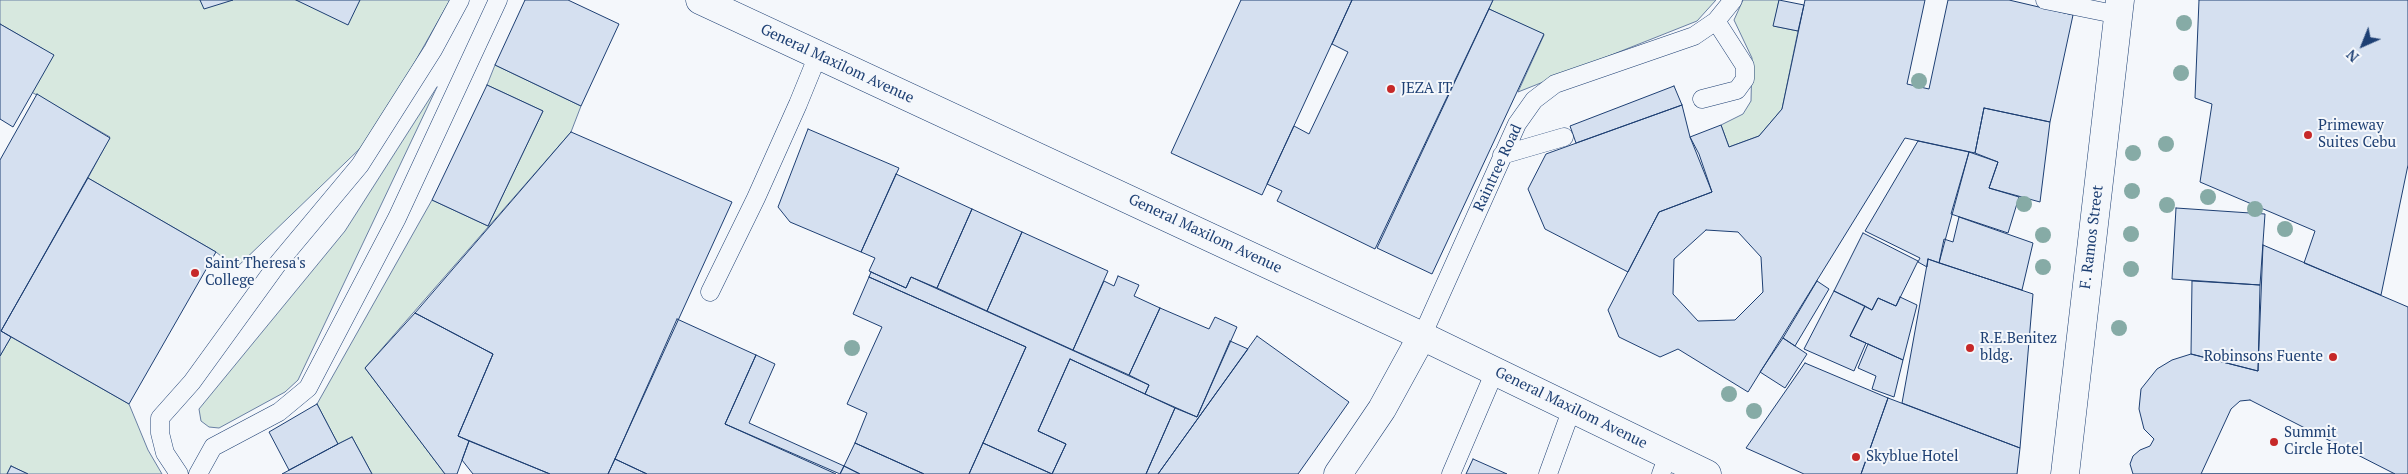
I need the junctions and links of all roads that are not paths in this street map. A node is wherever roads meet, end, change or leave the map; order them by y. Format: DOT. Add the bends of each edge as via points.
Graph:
graph roads {
  1 [pos="460,0"];
  2 [pos="498,0"];
  3 [pos="700,0"];
  4 [pos="1733,0"];
  5 [pos="2045,0"];
  6 [pos="2119,8"];
  7 [pos="1716,21"];
  8 [pos="818,55"];
  9 [pos="1702,99"];
  10 [pos="1564,137"];
  11 [pos="1502,155"];
  12 [pos="710,292"];
  13 [pos="1422,336"];
  14 [pos="1495,371"];
  15 [pos="1572,408"];
  16 [pos="1665,465"];
  17 [pos="179,474"];
  18 [pos="198,474"];
  19 [pos="1338,474"];
  20 [pos="1451,474"];
  21 [pos="1548,474"];
  22 [pos="1707,474"];
  23 [pos="2064,474"];
  1 -- 17 [label="lane" via="433,50 360,165 279,262 192,382 160,418 165,453"];
  2 -- 18 [label="lane" via="397,218 308,388 279,412 213,447"];
  3 -- 8 [label="main road, General Maxilom Avenue"];
  4 -- 7 [label="lane, Raintree Road"];
  5 -- 6 [label="lane"];
  6 -- 23 [label="main road, F. Ramos Street"];
  7 -- 9 [label="lane" via="1745,66 1745,79 1737,90"];
  7 -- 11 [label="lane, Raintree Road" via="1694,36 1555,84 1528,108"];
  8 -- 12 [label="lane" via="764,181"];
  8 -- 13 [label="main road, General Maxilom Avenue"];
  10 -- 11 [label="lane"];
  11 -- 13 [label="lane, Raintree Road"];
  13 -- 14 [label="main road, General Maxilom Avenue"];
  13 -- 19 [label="main road" via="1382,409"];
  14 -- 15 [label="main road, General Maxilom Avenue"];
  14 -- 20 [label="lane"];
  15 -- 16 [label="main road, General Maxilom Avenue"];
  15 -- 21 [label="lane"];
  16 -- 22 [label="main road, General Maxilom Avenue"];
}
